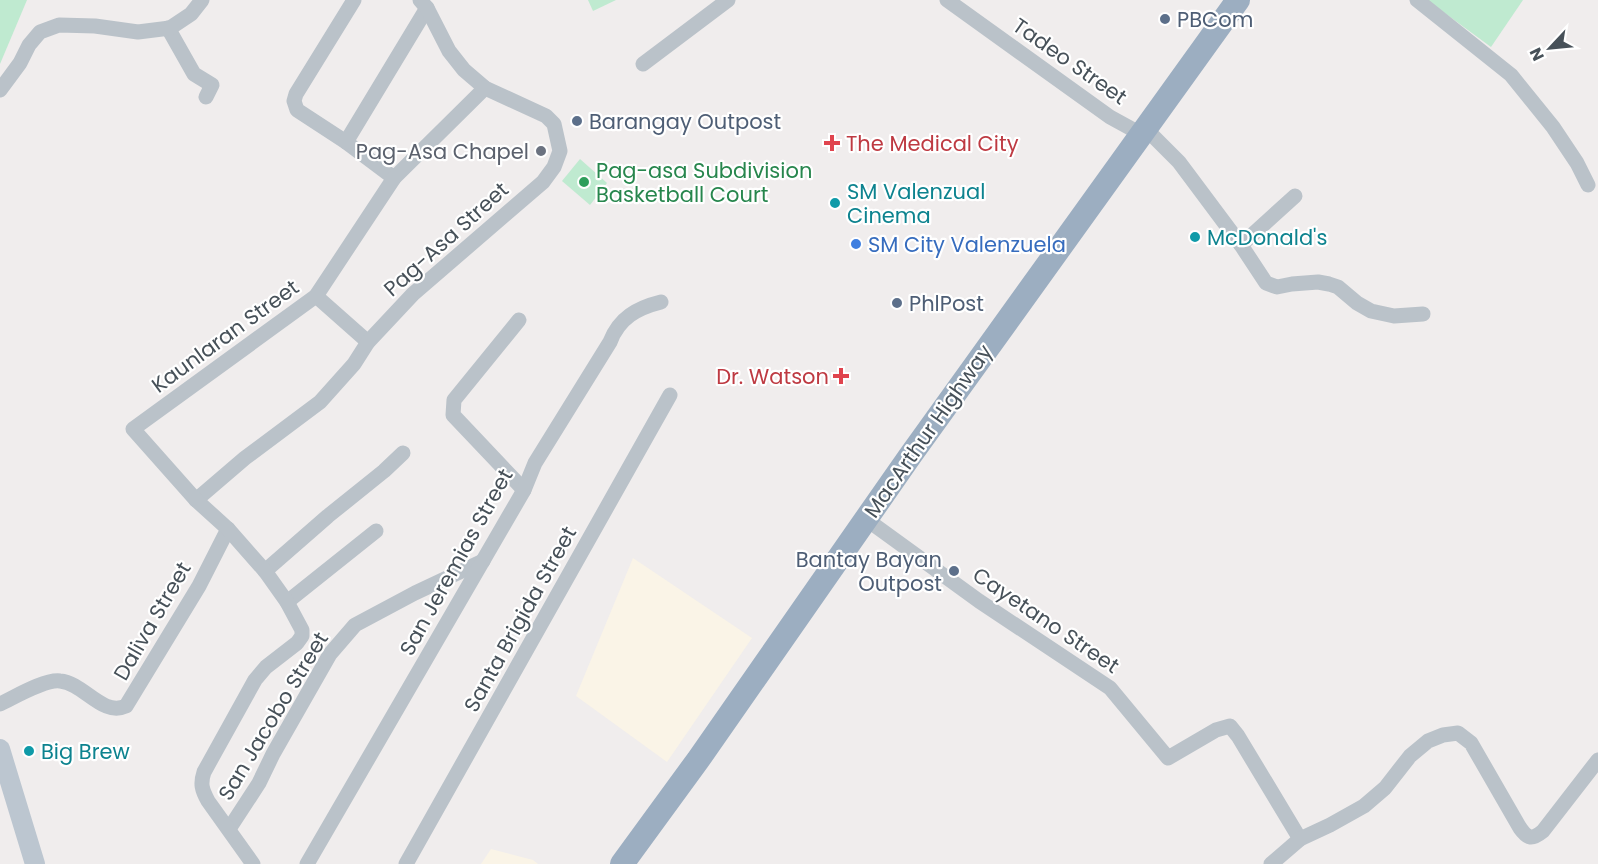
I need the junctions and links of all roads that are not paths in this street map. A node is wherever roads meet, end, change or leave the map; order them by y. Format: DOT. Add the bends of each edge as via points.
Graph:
graph roads {
  1 [pos="202,0"];
  2 [pos="354,0"];
  3 [pos="728,0"];
  4 [pos="947,0"];
  5 [pos="1238,0"];
  6 [pos="1417,0"];
  7 [pos="424,4"];
  8 [pos="168,28"];
  9 [pos="643,64"];
  10 [pos="485,88"];
  11 [pos="0,90"];
  12 [pos="206,97"];
  13 [pos="1143,131"];
  14 [pos="346,142"];
  15 [pos="394,178"];
  16 [pos="1588,185"];
  17 [pos="1295,196"];
  18 [pos="1241,245"];
  19 [pos="316,296"];
  20 [pos="661,302"];
  21 [pos="1423,314"];
  22 [pos="519,320"];
  23 [pos="368,342"];
  24 [pos="670,395"];
  25 [pos="403,453"];
  26 [pos="524,490"];
  27 [pos="196,500"];
  28 [pos="866,519"];
  29 [pos="228,529"];
  30 [pos="376,531"];
  31 [pos="483,561"];
  32 [pos="265,571"];
  33 [pos="287,602"];
  34 [pos="0,704"];
  35 [pos="0,749"];
  36 [pos="1598,760"];
  37 [pos="229,829"];
  38 [pos="1300,839"];
  39 [pos="35,864"];
  40 [pos="254,864"];
  41 [pos="307,864"];
  42 [pos="406,864"];
  43 [pos="622,864"];
  44 [pos="1271,864"];
  1 -- 8 [label="street" via="191,14"];
  2 -- 14 [label="street" via="294,101 297,110"];
  3 -- 9 [label="street"];
  4 -- 13 [label="street, Tadeo Street" via="1110,117"];
  5 -- 13 [label="highway, MacArthur Highway"];
  6 -- 16 [label="street" via="1511,75 1553,127"];
  7 -- 10 [label="street, Pag-Asa Street" via="449,51"];
  7 -- 14 [label="street"];
  8 -- 11 [label="street" via="138,32 59,25 40,32"];
  8 -- 12 [label="street" via="194,74 212,85"];
  10 -- 15 [label="street, Kaunlaran Street"];
  10 -- 23 [label="street, Pag-Asa Street" via="546,116 554,124 560,151 554,167 543,182 413,294"];
  13 -- 18 [label="street, Tadeo Street" via="1179,162"];
  13 -- 28 [label="highway, MacArthur Highway"];
  14 -- 15 [label="street"];
  15 -- 19 [label="street, Kaunlaran Street"];
  17 -- 18 [label="street"];
  18 -- 21 [label="street, Tadeo Street" via="1266,283 1273,286 1329,284 1371,311 1394,316"];
  19 -- 23 [label="street"];
  19 -- 27 [label="street, Kaunlaran Street" via="133,429"];
  20 -- 26 [label="street, San Jeremias Street" via="631,314 617,327 535,463"];
  22 -- 26 [label="street" via="452,405 453,415"];
  23 -- 27 [label="street, Pag-Asa Street" via="320,402"];
  24 -- 42 [label="street, Santa Brigida Street"];
  25 -- 32 [label="street"];
  26 -- 31 [label="street, San Jeremias Street"];
  27 -- 29 [label="street, Kaunlaran Street"];
  28 -- 38 [label="street, Cayetano Street" via="979,601 1110,687 1168,758 1230,726"];
  28 -- 43 [label="highway, MacArthur Highway"];
  29 -- 32 [label="street, Kaunlaran Street"];
  29 -- 34 [label="street, Daliva Street" via="199,586 126,706 115,710 106,707 62,681 50,681"];
  30 -- 33 [label="street"];
  31 -- 37 [label="street, San Jacobo Street" via="355,625 330,654"];
  31 -- 41 [label="street, San Jeremias Street"];
  32 -- 33 [label="street, Kaunlaran Street"];
  33 -- 37 [label="street, Kaunlaran Street" via="302,636 255,680 201,782 208,801"];
  35 -- 39 [label="main road"];
  36 -- 38 [label="street" via="1543,831 1531,838 1520,828 1471,743 1458,733 1443,735 1410,756 1384,789 1364,806"];
  37 -- 40 [label="street"];
  38 -- 44 [label="street"];
}
